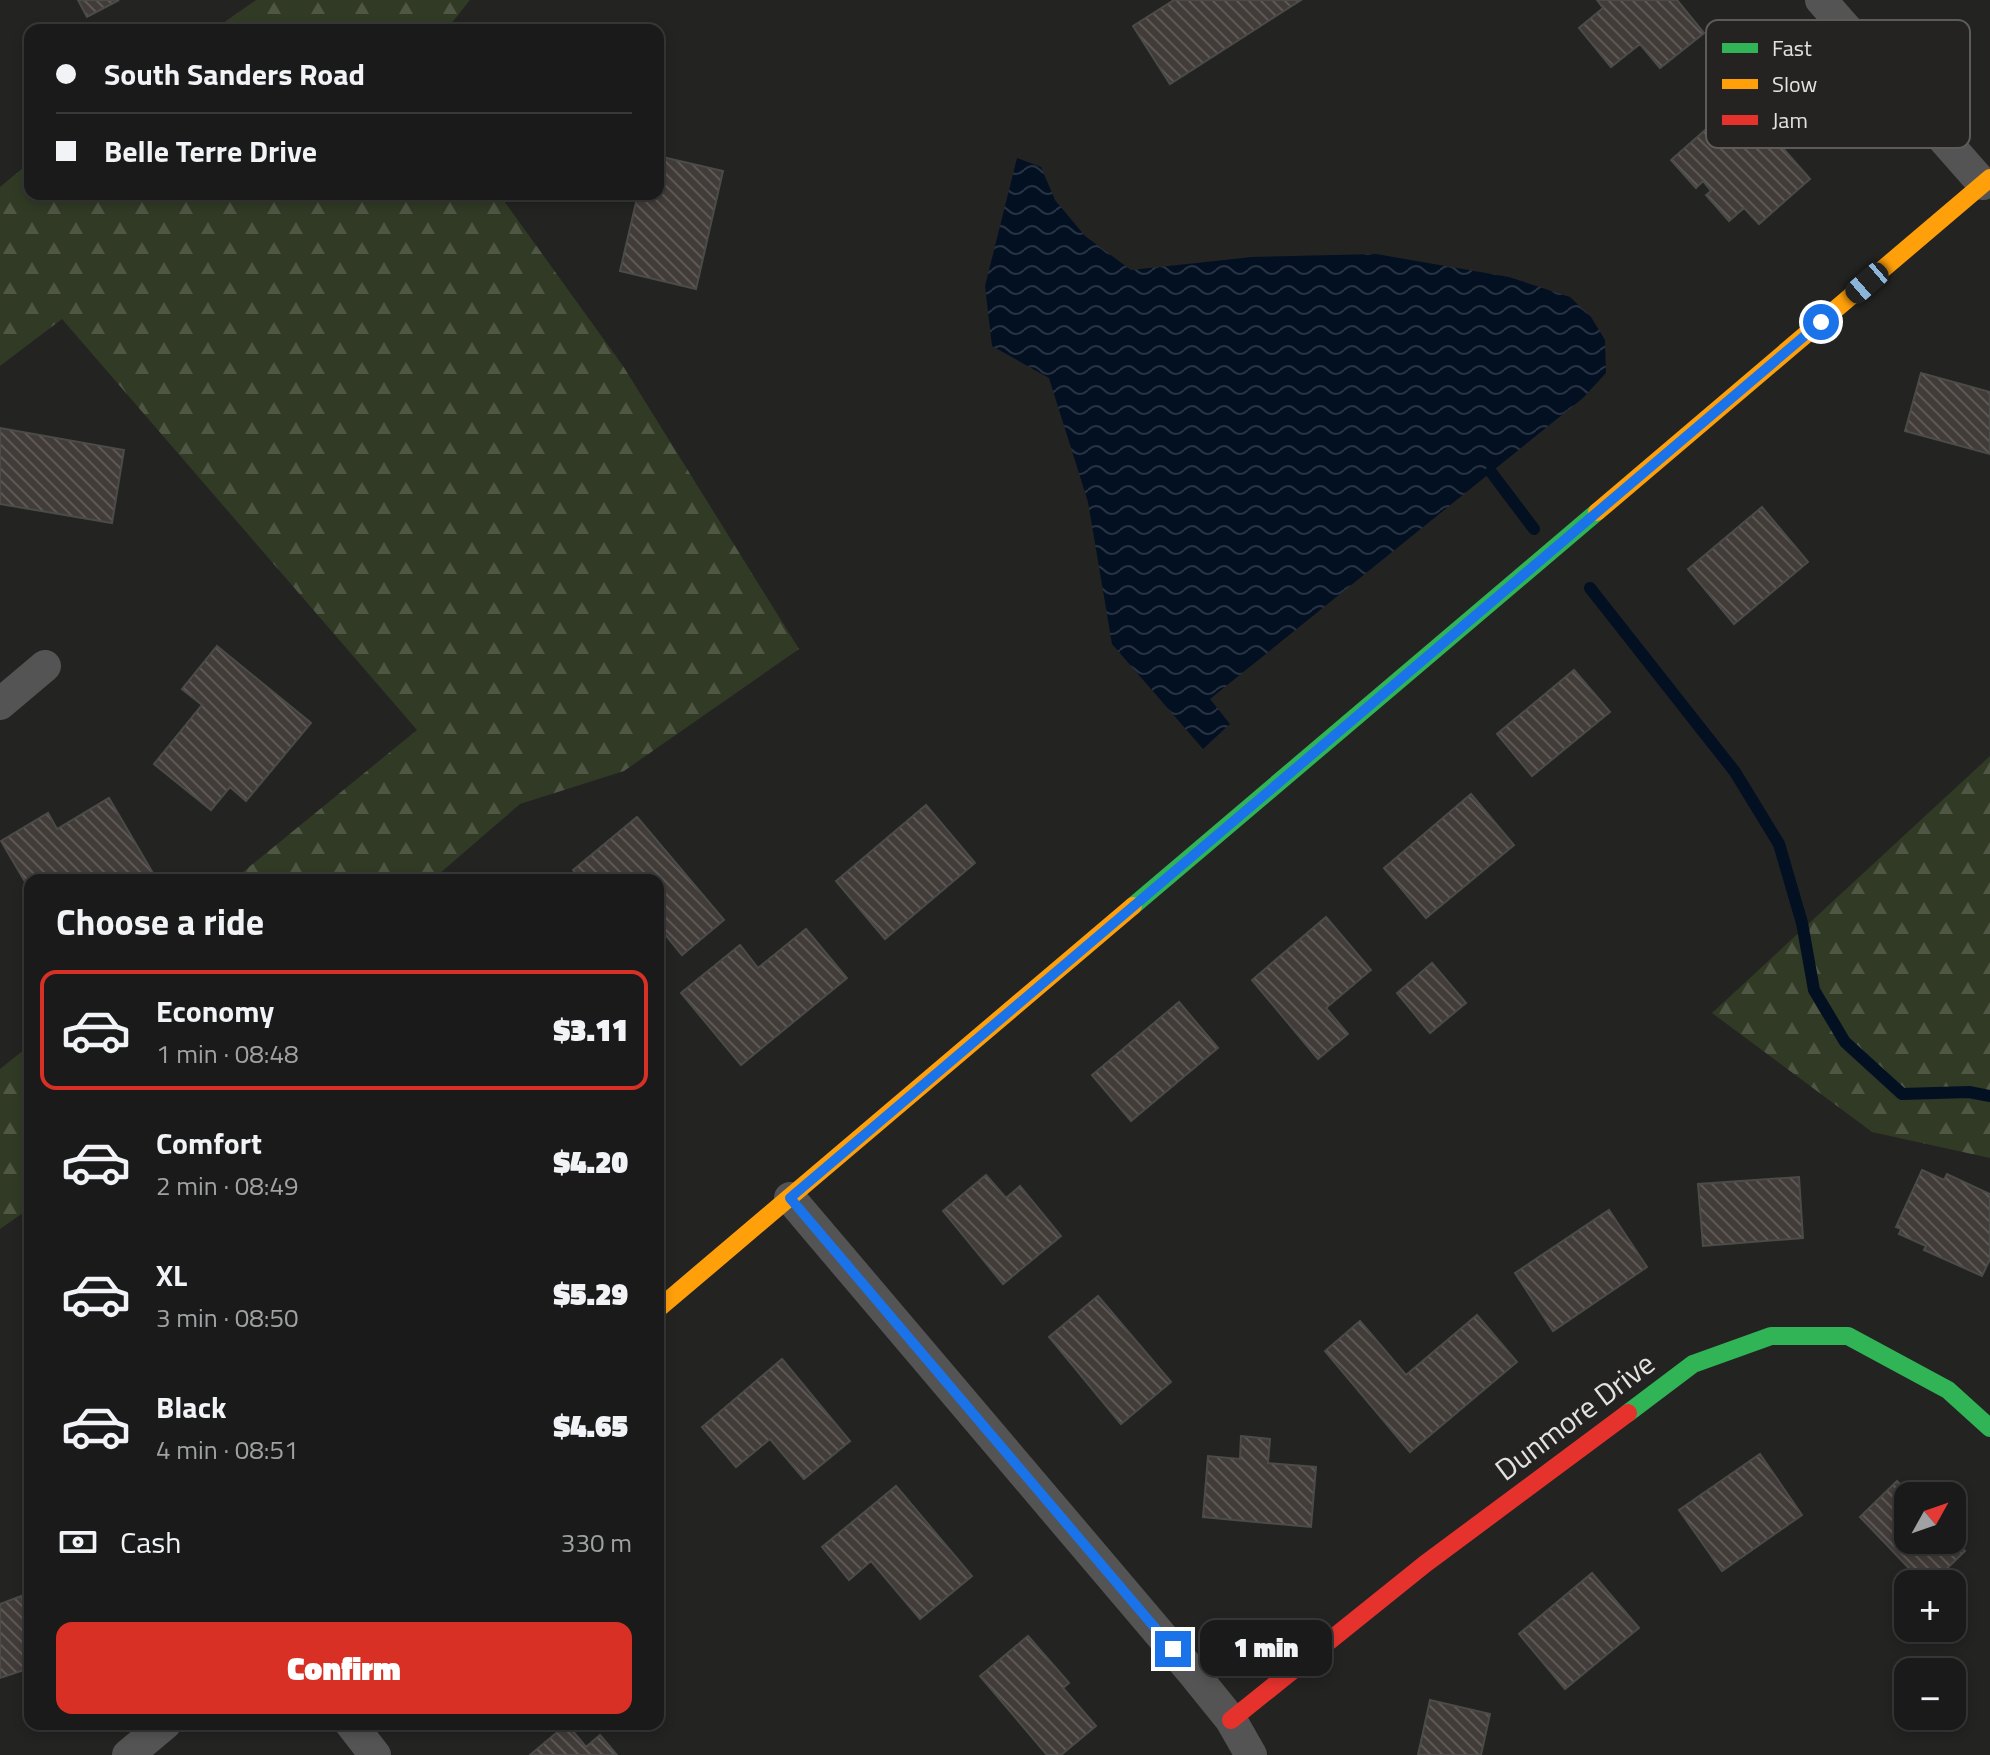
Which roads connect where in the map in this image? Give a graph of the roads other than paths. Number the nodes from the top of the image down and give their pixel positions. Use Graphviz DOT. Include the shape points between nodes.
graph roads {
  1 [pos="1821,0"];
  2 [pos="1839,20"];
  3 [pos="1956,148"];
  4 [pos="1986,181"];
  5 [pos="45,666"];
  6 [pos="0,704"];
  7 [pos="790,1198"];
  8 [pos="664,1304"];
  9 [pos="1990,1428"];
  10 [pos="1231,1720"];
  11 [pos="158,1730"];
  12 [pos="356,1730"];
  13 [pos="128,1755"];
  14 [pos="375,1755"];
  15 [pos="1251,1755"];
  1 -- 2 [label="street"];
  3 -- 4 [label="street"];
  4 -- 7 [label="street"];
  5 -- 6 [label="street"];
  7 -- 8 [label="street"];
  7 -- 10 [label="street"];
  9 -- 10 [label="street, Dunmore Drive" via="1948,1390 1848,1336 1771,1336 1693,1364 1425,1564"];
  10 -- 15 [label="street"];
  11 -- 13 [label="street"];
  12 -- 14 [label="street"];
}
